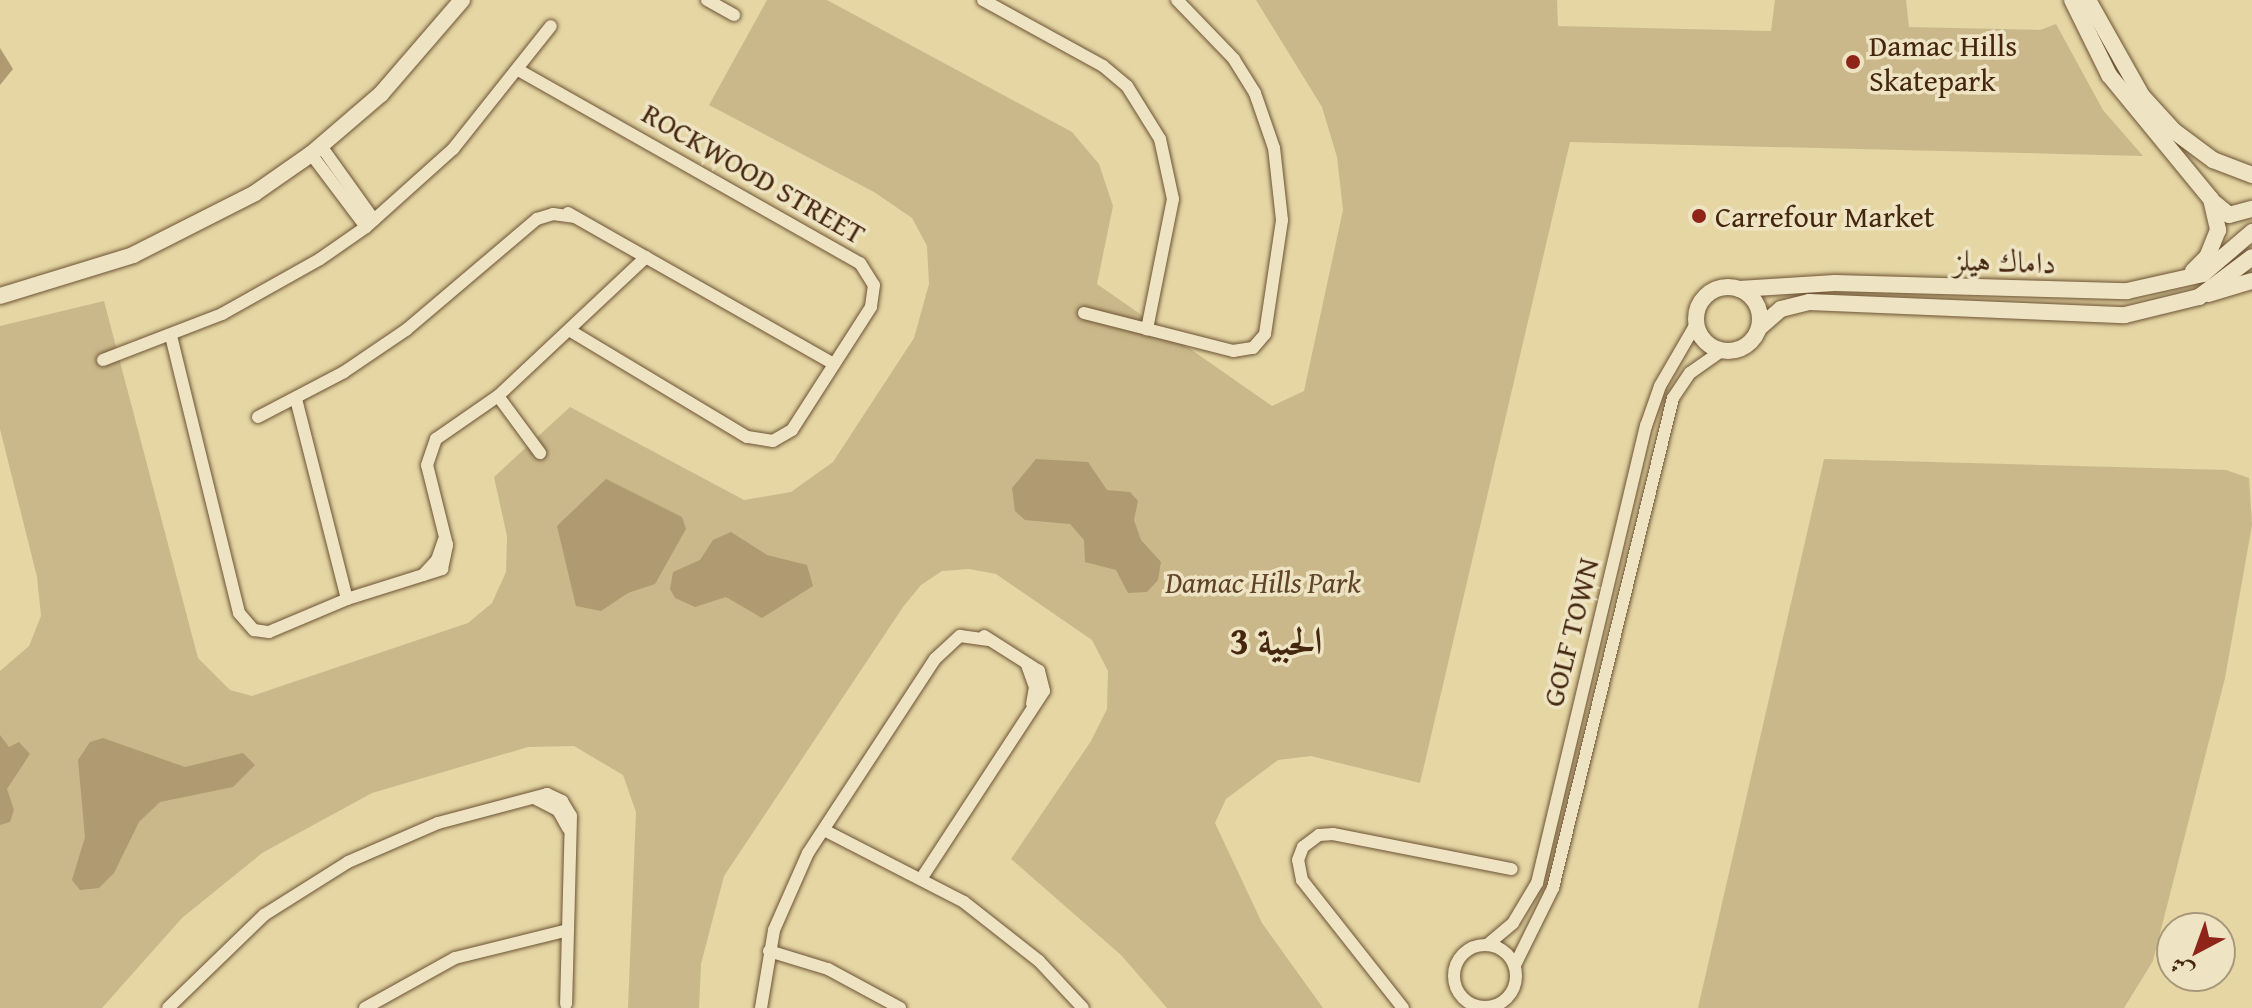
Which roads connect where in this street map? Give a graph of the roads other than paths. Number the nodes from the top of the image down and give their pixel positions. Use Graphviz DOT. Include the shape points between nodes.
graph roads {
  1 [pos="462,0"];
  2 [pos="707,0"];
  3 [pos="983,0"];
  4 [pos="1177,0"];
  5 [pos="2072,0"];
  6 [pos="2088,0"];
  7 [pos="734,15"];
  8 [pos="551,26"];
  9 [pos="520,71"];
  10 [pos="316,150"];
  11 [pos="2249,177"];
  12 [pos="2211,199"];
  13 [pos="2252,209"];
  14 [pos="370,224"];
  15 [pos="2252,232"];
  16 [pos="646,257"];
  17 [pos="2252,257"];
  18 [pos="2252,281"];
  19 [pos="2179,282"];
  20 [pos="1739,289"];
  21 [pos="0,296"];
  22 [pos="2199,297"];
  23 [pos="1084,313"];
  24 [pos="1696,324"];
  25 [pos="1759,328"];
  26 [pos="1147,329"];
  27 [pos="572,332"];
  28 [pos="171,336"];
  29 [pos="1721,351"];
  30 [pos="103,360"];
  31 [pos="834,364"];
  32 [pos="498,396"];
  33 [pos="296,399"];
  34 [pos="258,417"];
  35 [pos="540,453"];
  36 [pos="347,599"];
  37 [pos="824,830"];
  38 [pos="1512,869"];
  39 [pos="923,876"];
  40 [pos="564,931"];
  41 [pos="1487,945"];
  42 [pos="769,951"];
  43 [pos="1515,965"];
  44 [pos="1460,995"];
  45 [pos="566,1004"];
  46 [pos="1496,1006"];
  47 [pos="168,1008"];
  48 [pos="365,1008"];
  49 [pos="761,1008"];
  50 [pos="900,1008"];
  51 [pos="1083,1008"];
  52 [pos="1403,1008"];
  53 [pos="1468,1008"];
  1 -- 10 [label="street" via="381,94"];
  2 -- 7 [label="street"];
  3 -- 26 [label="street" via="1103,66 1127,86 1160,139 1173,199"];
  4 -- 26 [label="street" via="1222,43 1263,111 1278,166 1281,238 1265,334 1253,348 1233,351"];
  5 -- 12 [label="street" via="2109,75"];
  6 -- 11 [label="street" via="2142,96 2188,144"];
  8 -- 9 [label="street"];
  9 -- 14 [label="street" via="453,149"];
  9 -- 31 [label="street, ROCKWOOD STREET" via="865,267 874,300"];
  10 -- 14 [label="street"];
  10 -- 21 [label="street" via="229,209 176,237 90,272"];
  12 -- 13 [label="street" via="2229,215"];
  12 -- 19 [label="street" via="2218,230 2214,244"];
  14 -- 28 [label="street" via="272,289"];
  15 -- 19 [label="street, داماك هيلز" via="2203,274"];
  16 -- 27 [label="street"];
  16 -- 31 [label="street"];
  16 -- 33 [label="street" via="547,208 406,330"];
  17 -- 22 [label="street, داماك هيلز"];
  18 -- 22 [label="street"];
  19 -- 20 [label="street, داماك هيلز" via="2101,292 1835,283"];
  20 -- 24 [label="street" via="1722,287 1707,295"];
  20 -- 25 [label="street" via="1757,304"];
  22 -- 25 [label="street, داماك هيلز" via="2125,315 1809,302 1781,309"];
  23 -- 26 [label="street"];
  24 -- 29 [label="street" via="1705,341"];
  24 -- 41 [label="street, GOLF TOWN" via="1660,386 1646,426 1537,883 1518,917"];
  25 -- 29 [label="street" via="1744,347"];
  27 -- 31 [label="street, ROCKWOOD STREET" via="760,442 780,439 792,430"];
  27 -- 32 [label="street"];
  28 -- 30 [label="street"];
  28 -- 36 [label="street" via="243,620 254,630 269,632"];
  29 -- 43 [label="street, GOLF TOWN" via="1690,373 1673,398 1553,888"];
  32 -- 35 [label="street"];
  32 -- 36 [label="street" via="443,432 430,447 427,465 448,554 442,569"];
  33 -- 34 [label="street"];
  33 -- 36 [label="street"];
  37 -- 39 [label="street"];
  37 -- 39 [label="street" via="935,659 940,643 954,631 973,630 1023,659 1035,687 1027,715"];
  37 -- 42 [label="street" via="794,878"];
  38 -- 52 [label="street" via="1333,834 1313,837 1303,847 1298,867 1302,880"];
  39 -- 51 [label="street" via="1003,930"];
  40 -- 45 [label="street"];
  40 -- 47 [label="street" via="571,835 558,810 524,797 392,841 316,881 226,946"];
  40 -- 48 [label="street" via="455,958"];
  41 -- 43 [label="street" via="1508,955"];
  41 -- 44 [label="street" via="1476,946 1458,961 1455,984"];
  42 -- 49 [label="street"];
  42 -- 50 [label="street" via="828,969"];
  43 -- 46 [label="street" via="1515,984"];
  44 -- 46 [label="street" via="1471,1004"];
  44 -- 53 [label="street"];
}
